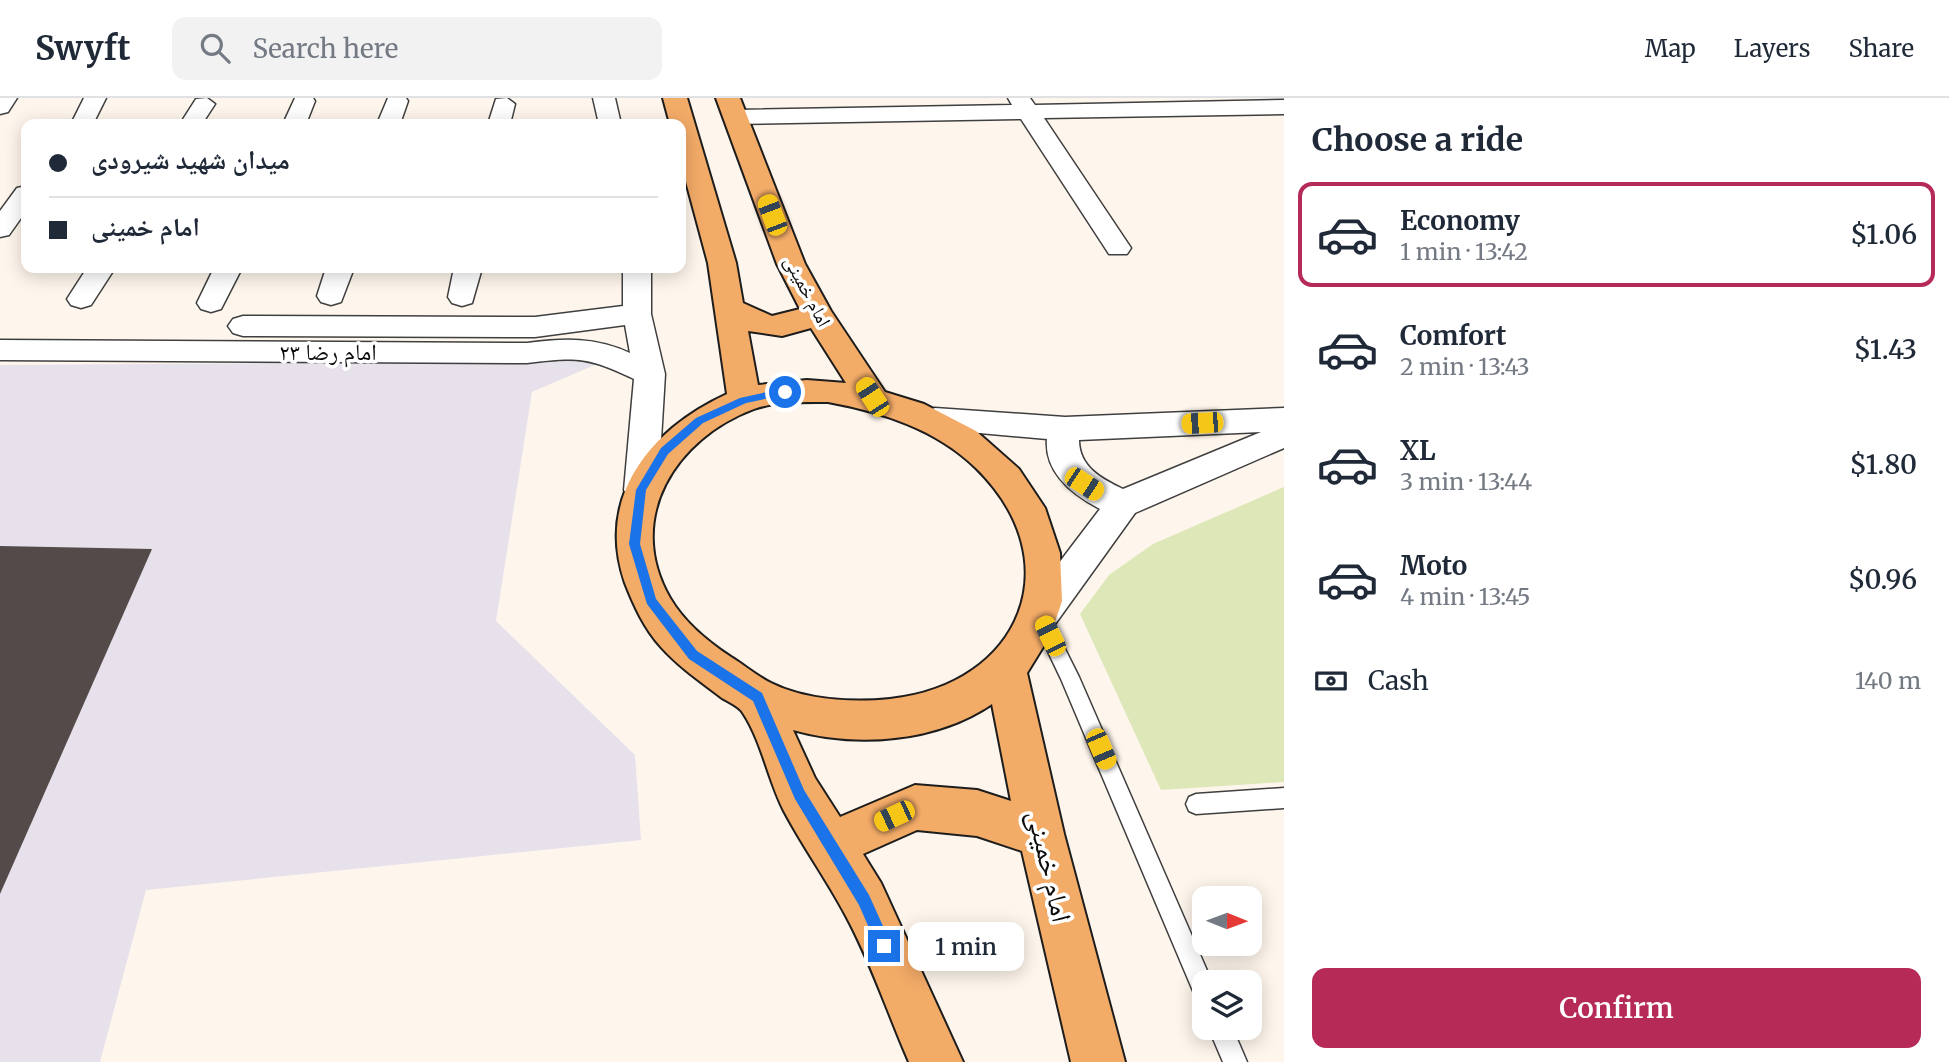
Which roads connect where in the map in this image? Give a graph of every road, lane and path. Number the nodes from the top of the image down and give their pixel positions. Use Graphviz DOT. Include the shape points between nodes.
graph roads {
  1 [pos="6,98"];
  2 [pos="95,98"];
  3 [pos="604,98"];
  4 [pos="676,98"];
  5 [pos="304,101"];
  6 [pos="397,101"];
  7 [pos="204,104"];
  8 [pos="1269,104"];
  9 [pos="1023,105"];
  10 [pos="0,107"];
  11 [pos="732,107"];
  12 [pos="84,119"];
  13 [pos="194,119"];
  14 [pos="296,119"];
  15 [pos="391,119"];
  16 [pos="609,119"];
  17 [pos="682,119"];
  18 [pos="1284,125"];
  19 [pos="686,134"];
  20 [pos="19,197"];
  21 [pos="0,229"];
  22 [pos="1118,248"];
  23 [pos="97,273"];
  24 [pos="226,273"];
  25 [pos="338,273"];
  26 [pos="467,273"];
  27 [pos="637,273"];
  28 [pos="331,296"];
  29 [pos="461,297"];
  30 [pos="81,299"];
  31 [pos="211,303"];
  32 [pos="729,307"];
  33 [pos="817,313"];
  34 [pos="637,314"];
  35 [pos="0,325"];
  36 [pos="0,350"];
  37 [pos="650,374"];
  38 [pos="872,397"];
  39 [pos="744,400"];
  40 [pos="1284,419"];
  41 [pos="934,420"];
  42 [pos="1065,429"];
  43 [pos="1284,435"];
  44 [pos="641,490"];
  45 [pos="1123,504"];
  46 [pos="1040,616"];
  47 [pos="1006,670"];
  48 [pos="758,697"];
  49 [pos="1284,798"];
  50 [pos="1196,804"];
  51 [pos="1041,834"];
  52 [pos="831,845"];
  53 [pos="1195,970"];
  54 [pos="1226,1040"];
  55 [pos="936,1062"];
  56 [pos="1098,1062"];
  57 [pos="1235,1062"];
  1 -- 10 [label="street"];
  2 -- 12 [label="street"];
  3 -- 16 [label="street"];
  4 -- 17 [label="main road"];
  5 -- 14 [label="street"];
  6 -- 15 [label="street"];
  7 -- 13 [label="street"];
  8 -- 9 [label="street"];
  8 -- 18 [label="street"];
  9 -- 11 [label="street"];
  9 -- 22 [label="street"];
  11 -- 33 [label="main road, امام خمینی" via="791,264"];
  19 -- 32 [label="main road" via="722,264"];
  20 -- 21 [label="street"];
  23 -- 30 [label="street"];
  24 -- 31 [label="street"];
  25 -- 28 [label="street"];
  26 -- 29 [label="street"];
  27 -- 34 [label="street"];
  32 -- 33 [label="main road" via="769,328 793,325"];
  32 -- 39 [label="main road"];
  33 -- 38 [label="main road, امام خمینی"];
  34 -- 35 [label="street, امام رضا ۲۳" via="534,327"];
  34 -- 37 [label="street"];
  36 -- 37 [label="street, امام رضا ۲۳" via="527,353 568,348 600,351"];
  37 -- 44 [label="street"];
  38 -- 39 [label="main road" via="817,391"];
  38 -- 41 [label="main road"];
  39 -- 44 [label="main road" via="700,421 664,451"];
  40 -- 42 [label="street"];
  41 -- 42 [label="street"];
  41 -- 46 [label="main road" via="986,456 1025,503 1044,558"];
  42 -- 45 [label="street" via="1063,456 1071,470 1084,484"];
  43 -- 45 [label="street"];
  44 -- 48 [label="main road" via="634,544 651,601 693,655"];
  45 -- 46 [label="street"];
  46 -- 47 [label="main road"];
  46 -- 53 [label="lane"];
  47 -- 48 [label="main road" via="968,697 920,715 866,720 811,714"];
  47 -- 51 [label="main road, امام خمینی"];
  48 -- 52 [label="main road" via="799,794"];
  49 -- 50 [label="lane"];
  51 -- 52 [label="main road" via="977,813 915,807"];
  51 -- 56 [label="main road, امام خمینی"];
  52 -- 55 [label="main road" via="864,900"];
  54 -- 57 [label="lane"];
}
